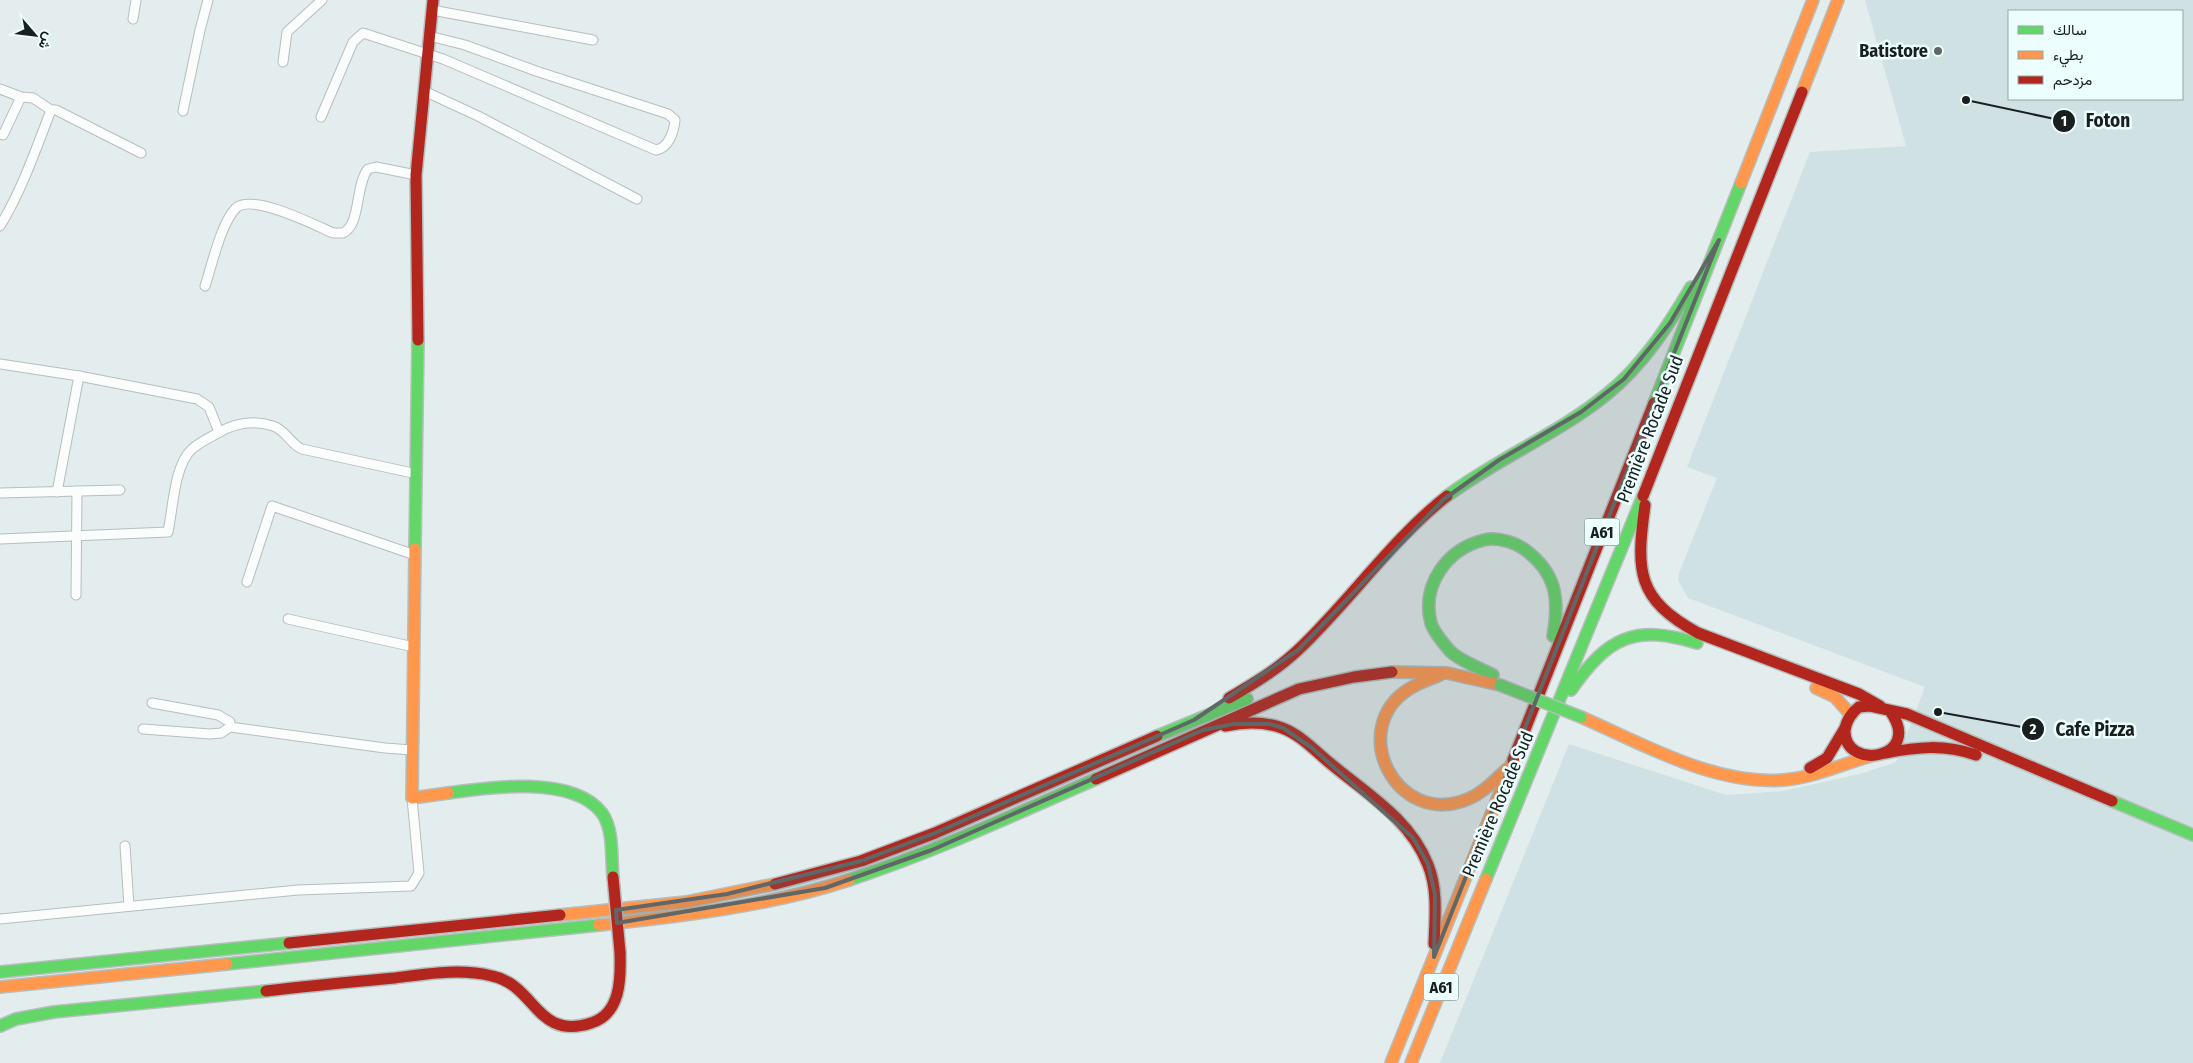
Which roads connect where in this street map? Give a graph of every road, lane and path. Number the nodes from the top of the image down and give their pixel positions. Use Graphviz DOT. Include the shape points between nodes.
graph roads {
  1 [pos="136,0"];
  2 [pos="208,0"];
  3 [pos="322,0"];
  4 [pos="1813,0"];
  5 [pos="1838,0"];
  6 [pos="432,5"];
  7 [pos="133,19"];
  8 [pos="430,36"];
  9 [pos="593,40"];
  10 [pos="428,55"];
  11 [pos="283,62"];
  12 [pos="0,89"];
  13 [pos="424,91"];
  14 [pos="21,97"];
  15 [pos="51,110"];
  16 [pos="183,111"];
  17 [pos="321,117"];
  18 [pos="3,135"];
  19 [pos="141,153"];
  20 [pos="416,175"];
  21 [pos="637,199"];
  22 [pos="0,226"];
  23 [pos="1719,240"];
  24 [pos="205,286"];
  25 [pos="0,364"];
  26 [pos="79,376"];
  27 [pos="220,432"];
  28 [pos="416,474"];
  29 [pos="1649,480"];
  30 [pos="120,490"];
  31 [pos="78,491"];
  32 [pos="58,492"];
  33 [pos="0,493"];
  34 [pos="77,536"];
  35 [pos="0,538"];
  36 [pos="415,555"];
  37 [pos="247,582"];
  38 [pos="76,594"];
  39 [pos="288,619"];
  40 [pos="414,647"];
  41 [pos="1549,666"];
  42 [pos="1476,669"];
  43 [pos="1449,673"];
  44 [pos="1501,681"];
  45 [pos="152,703"];
  46 [pos="1886,709"];
  47 [pos="1582,714"];
  48 [pos="1851,715"];
  49 [pos="1194,720"];
  50 [pos="230,727"];
  51 [pos="1845,728"];
  52 [pos="143,729"];
  53 [pos="1204,730"];
  54 [pos="1548,731"];
  55 [pos="412,750"];
  56 [pos="1883,754"];
  57 [pos="1871,756"];
  58 [pos="1512,764"];
  59 [pos="412,798"];
  60 [pos="2193,835"];
  61 [pos="2193,844"];
  62 [pos="124,846"];
  63 [pos="129,906"];
  64 [pos="0,920"];
  65 [pos="1434,957"];
  66 [pos="0,972"];
  67 [pos="0,987"];
  68 [pos="3,1021"];
  69 [pos="1391,1063"];
  70 [pos="1411,1063"];
  1 -- 7 [label="street"];
  2 -- 16 [label="street"];
  3 -- 11 [label="street" via="287,32"];
  4 -- 23 [label="main road, Première Rocade Sud / A61"];
  5 -- 29 [label="main road, Première Rocade Sud / A61"];
  6 -- 8 [label="main road"];
  6 -- 9 [label="street"];
  8 -- 10 [label="main road"];
  8 -- 10 [label="street" via="656,109 674,118 674,130 663,148 656,150"];
  10 -- 13 [label="main road"];
  10 -- 17 [label="street" via="363,33 352,42"];
  12 -- 14 [label="street"];
  13 -- 20 [label="main road"];
  13 -- 21 [label="street"];
  14 -- 15 [label="street" via="33,98"];
  14 -- 18 [label="street"];
  15 -- 19 [label="street"];
  15 -- 22 [label="street" via="29,168"];
  20 -- 24 [label="street" via="376,167 368,169 352,224 343,234 265,206 244,203 225,227"];
  20 -- 28 [label="main road"];
  23 -- 41 [label="main road, Première Rocade Sud / A61"];
  23 -- 49 [label="main road" via="1670,323 1624,379 1581,412 1499,460 1444,499 1298,650 1260,679"];
  25 -- 26 [label="street"];
  26 -- 27 [label="street" via="202,401 209,407"];
  26 -- 32 [label="street"];
  27 -- 28 [label="street" via="239,423 272,425 296,447"];
  27 -- 34 [label="street" via="196,446 185,457 168,532"];
  28 -- 36 [label="main road"];
  29 -- 46 [label="main road" via="1639,552 1642,573 1662,610 1679,624 1698,633 1859,694"];
  29 -- 54 [label="main road, Première Rocade Sud / A61"];
  30 -- 31 [label="street"];
  31 -- 32 [label="street"];
  31 -- 34 [label="street"];
  32 -- 33 [label="street"];
  34 -- 35 [label="street"];
  34 -- 38 [label="street"];
  36 -- 37 [label="street" via="272,506"];
  36 -- 40 [label="main road"];
  39 -- 40 [label="street"];
  40 -- 55 [label="main road"];
  41 -- 42 [label="main road" via="1557,613 1550,577 1536,557 1525,549 1503,540 1488,540 1456,551 1444,562 1433,580 1428,597 1430,620 1437,637 1452,654"];
  41 -- 58 [label="main road, Première Rocade Sud / A61"];
  42 -- 44 [label="main road"];
  42 -- 49 [label="main road" via="1431,662 1351,667 1297,680"];
  43 -- 44 [label="main road"];
  43 -- 53 [label="main road" via="1392,671 1328,681 1291,692"];
  43 -- 58 [label="main road" via="1415,683 1400,693 1388,708 1381,726 1379,751 1388,774 1413,798 1431,804 1451,804 1470,799 1489,787"];
  44 -- 47 [label="main road, bridge"];
  45 -- 50 [label="street" via="218,715 230,722"];
  46 -- 48 [label="main road" via="1864,706"];
  46 -- 56 [label="main road" via="1898,722 1900,734 1894,746"];
  46 -- 60 [label="main road" via="1909,715"];
  47 -- 51 [label="main road" via="1698,760 1766,776 1820,764"];
  47 -- 57 [label="main road" via="1697,766 1738,778 1760,781 1800,777"];
  48 -- 51 [label="main road"];
  48 -- 54 [label="main road" via="1840,700 1828,693 1681,637 1652,632 1624,638 1594,658 1578,678"];
  49 -- 66 [label="main road" via="895,849 771,885 686,902"];
  50 -- 52 [label="street" via="221,733 210,734"];
  50 -- 55 [label="street"];
  51 -- 57 [label="main road" via="1852,748"];
  53 -- 65 [label="main road" via="1250,723 1283,728 1333,764 1403,826 1420,848 1432,878 1437,908"];
  53 -- 67 [label="main road" via="932,850 825,888 760,902 619,923"];
  54 -- 70 [label="main road, Première Rocade Sud / A61"];
  55 -- 59 [label="main road"];
  56 -- 57 [label="main road"];
  56 -- 61 [label="main road" via="1924,745 1958,748"];
  58 -- 65 [label="main road, Première Rocade Sud / A61"];
  59 -- 63 [label="street" via="419,873 411,886 298,890"];
  59 -- 68 [label="main road, bridge" via="502,786 558,789 594,804 603,814 608,830 621,978 614,1004 606,1015 581,1026 555,1024 544,1018 507,980 493,976 440,973 54,1012"];
  62 -- 63 [label="street"];
  63 -- 64 [label="street"];
  65 -- 69 [label="main road, Première Rocade Sud / A61"];
}
